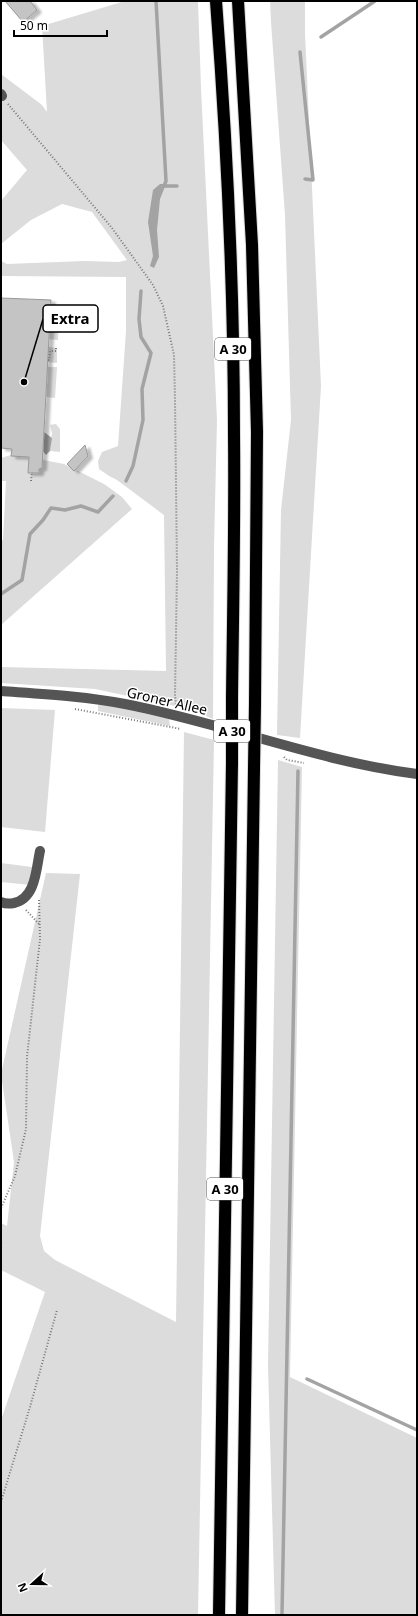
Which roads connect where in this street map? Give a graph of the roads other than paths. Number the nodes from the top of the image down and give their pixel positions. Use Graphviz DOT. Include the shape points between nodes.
graph roads {
  1 [pos="216,1"];
  2 [pos="238,1"];
  3 [pos="243,1"];
  4 [pos="239,28"];
  5 [pos="1,691"];
  6 [pos="417,774"];
  7 [pos="40,851"];
  8 [pos="1,902"];
  9 [pos="219,1615"];
  10 [pos="242,1615"];
  1 -- 9 [label="highway, A 30, bridge" via="224,106 231,273 234,435 232,763"];
  2 -- 4 [label="highway, A 30"];
  3 -- 4 [label="highway"];
  4 -- 10 [label="highway, A 30, bridge" via="252,245 257,432"];
  5 -- 6 [label="street, Groner Allee" via="83,697 126,704 303,751"];
  7 -- 8 [label="street" via="31,890 23,899 4,904"];
}
